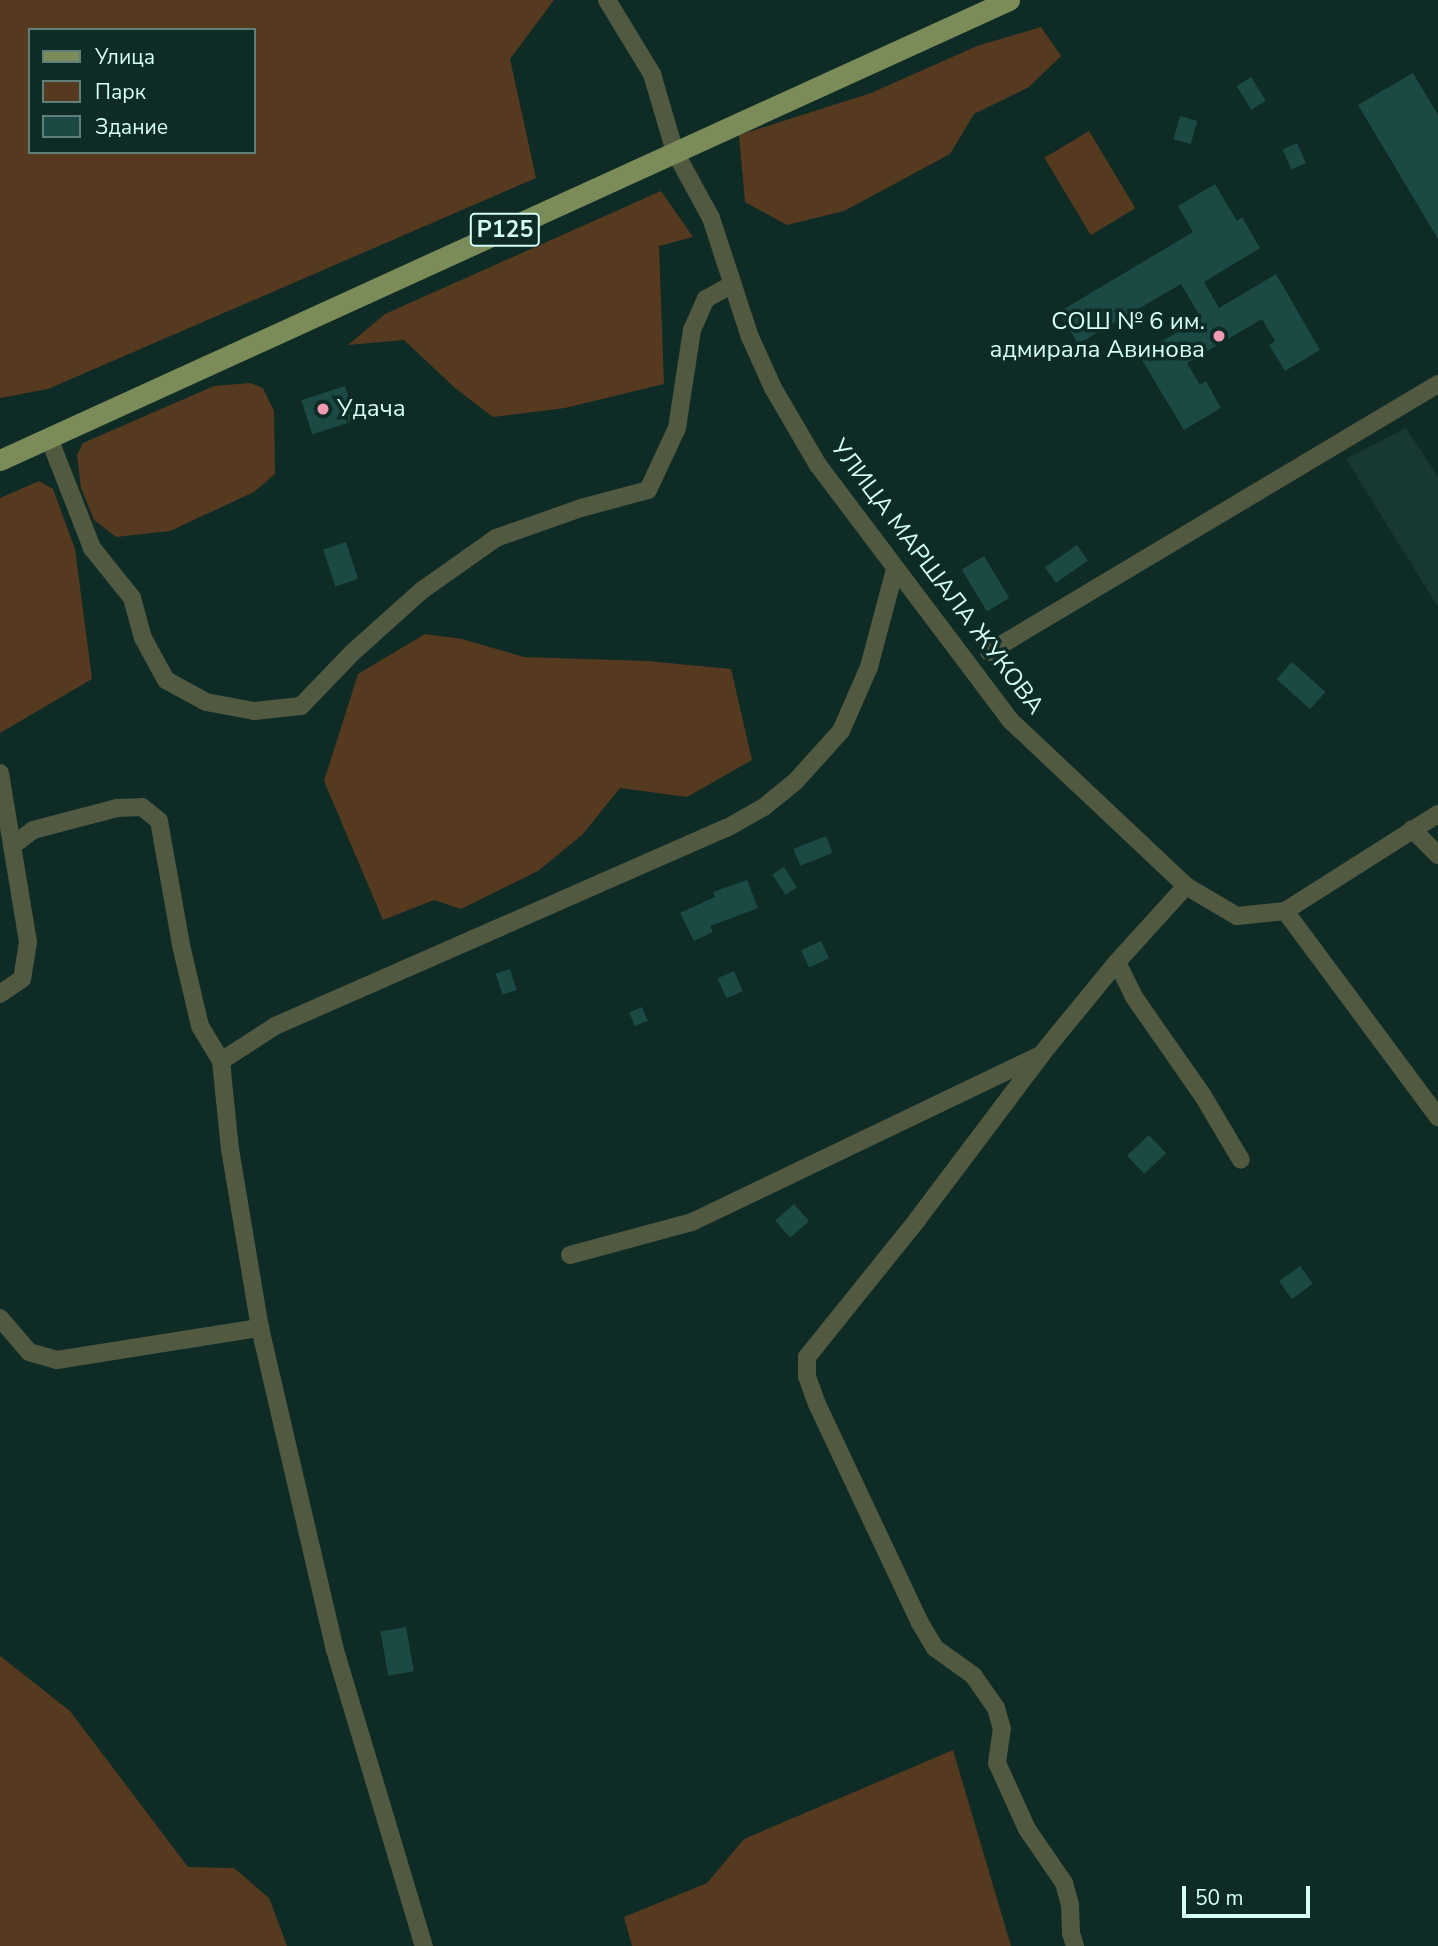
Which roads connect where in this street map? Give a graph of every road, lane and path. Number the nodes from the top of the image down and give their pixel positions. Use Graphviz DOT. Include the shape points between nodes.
graph roads {
  1 [pos="607,0"];
  2 [pos="1009,0"];
  3 [pos="675,152"];
  4 [pos="731,285"];
  5 [pos="1438,384"];
  6 [pos="49,438"];
  7 [pos="0,460"];
  8 [pos="895,569"];
  9 [pos="989,652"];
  10 [pos="0,773"];
  11 [pos="1438,814"];
  12 [pos="1412,829"];
  13 [pos="12,846"];
  14 [pos="1438,855"];
  15 [pos="1186,886"];
  16 [pos="1284,911"];
  17 [pos="1117,962"];
  18 [pos="0,994"];
  19 [pos="1042,1054"];
  20 [pos="221,1061"];
  21 [pos="1438,1117"];
  22 [pos="1241,1160"];
  23 [pos="570,1255"];
  24 [pos="0,1318"];
  25 [pos="261,1328"];
  26 [pos="424,1946"];
  27 [pos="1075,1946"];
  1 -- 3 [label="street, УЛИЦА МАРШАЛА ЖУКОВА" via="652,74"];
  2 -- 3 [label="main road, Р125"];
  3 -- 4 [label="street, УЛИЦА МАРШАЛА ЖУКОВА" via="710,218"];
  3 -- 6 [label="main road, Р125"];
  4 -- 6 [label="street" via="706,299 692,330 677,428 648,490 496,538 421,591 301,706 254,711 206,702 166,680 143,638 132,598 92,548"];
  4 -- 8 [label="street, УЛИЦА МАРШАЛА ЖУКОВА" via="773,388 818,465"];
  5 -- 9 [label="street"];
  6 -- 7 [label="main road, Р125"];
  8 -- 15 [label="street, УЛИЦА МАРШАЛА ЖУКОВА" via="1011,721"];
  8 -- 20 [label="street" via="869,667 841,731 794,783 764,807 727,828 275,1026"];
  10 -- 13 [label="street"];
  11 -- 12 [label="street"];
  12 -- 14 [label="street"];
  12 -- 16 [label="street"];
  13 -- 18 [label="street" via="28,942 22,979"];
  13 -- 20 [label="street" via="33,830 117,808 142,807 159,821 200,1026"];
  15 -- 16 [label="street, УЛИЦА МАРШАЛА ЖУКОВА" via="1237,916"];
  15 -- 17 [label="street"];
  16 -- 21 [label="street"];
  17 -- 19 [label="street"];
  17 -- 22 [label="street" via="1134,997"];
  19 -- 23 [label="street" via="692,1222"];
  19 -- 27 [label="street" via="807,1357 807,1377 920,1623 935,1648 974,1676 996,1708 1002,1729 997,1763 1027,1829 1065,1883"];
  20 -- 25 [label="street" via="230,1149"];
  24 -- 25 [label="street" via="29,1352 57,1360"];
  25 -- 26 [label="street" via="335,1650"];
}
